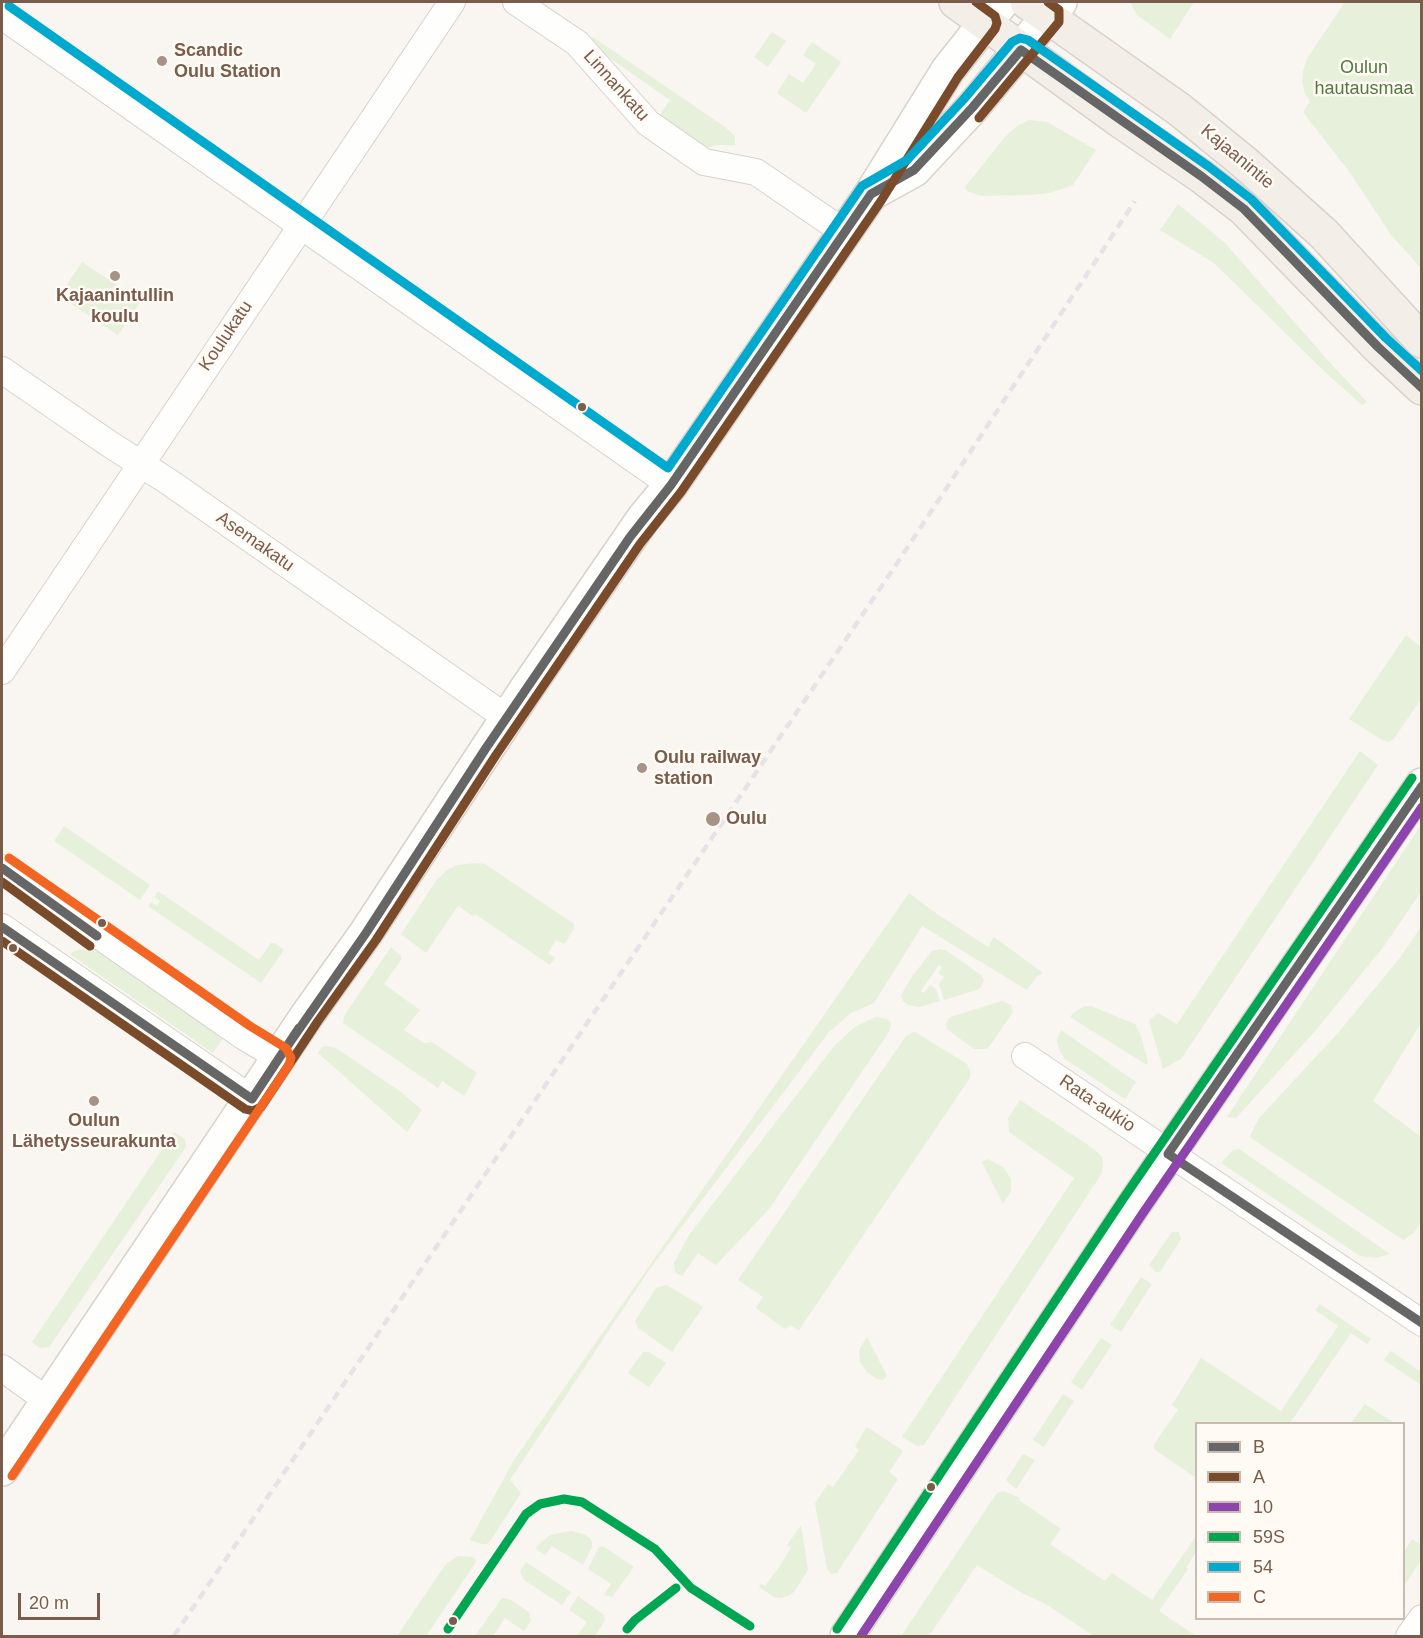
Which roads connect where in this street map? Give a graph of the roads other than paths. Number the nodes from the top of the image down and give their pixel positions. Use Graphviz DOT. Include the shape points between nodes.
graph roads {
  1 [pos="452,2"];
  2 [pos="516,2"];
  3 [pos="956,2"];
  4 [pos="1045,6"];
  5 [pos="993,12"];
  6 [pos="2,16"];
  7 [pos="1021,50"];
  8 [pos="871,194"];
  9 [pos="300,225"];
  10 [pos="844,232"];
  11 [pos="1422,341"];
  12 [pos="2,370"];
  13 [pos="1422,388"];
  14 [pos="141,464"];
  15 [pos="671,485"];
  16 [pos="2,671"];
  17 [pos="507,718"];
  18 [pos="1422,784"];
  19 [pos="2,868"];
  20 [pos="2,927"];
  21 [pos="1025,1056"];
  22 [pos="279,1058"];
  23 [pos="252,1099"];
  24 [pos="1168,1154"];
  25 [pos="1422,1323"];
  26 [pos="2,1368"];
  27 [pos="48,1401"];
  28 [pos="2,1469"];
  29 [pos="1422,1618"];
  30 [pos="847,1636"];
  31 [pos="1409,1636"];
  1 -- 9 [label="street, Koulukatu"];
  2 -- 10 [label="street, Linnankatu" via="577,43 648,123 704,162 756,172"];
  3 -- 5 [label="main road, Kajaanintie"];
  4 -- 7 [label="street"];
  4 -- 11 [label="main road, Kajaanintie" via="1245,163 1324,234"];
  5 -- 7 [label="main road, Kajaanintie"];
  5 -- 8 [label="street" via="948,70"];
  6 -- 9 [label="street"];
  7 -- 8 [label="street" via="914,170"];
  7 -- 13 [label="main road, Kajaanintie" via="1244,209"];
  8 -- 10 [label="street"];
  9 -- 14 [label="street, Koulukatu"];
  9 -- 15 [label="street"];
  10 -- 15 [label="street"];
  12 -- 14 [label="street, Asemakatu"];
  14 -- 16 [label="street, Koulukatu"];
  14 -- 17 [label="street, Asemakatu"];
  15 -- 17 [label="street" via="643,519"];
  17 -- 22 [label="street"];
  18 -- 24 [label="street"];
  19 -- 22 [label="street"];
  20 -- 23 [label="street"];
  21 -- 24 [label="street, Rata-aukio"];
  22 -- 23 [label="street"];
  23 -- 27 [label="street"];
  24 -- 25 [label="street, Rata-aukio"];
  24 -- 30 [label="street"];
  26 -- 27 [label="street"];
  27 -- 28 [label="street"];
  29 -- 31 [label="street"];
}
